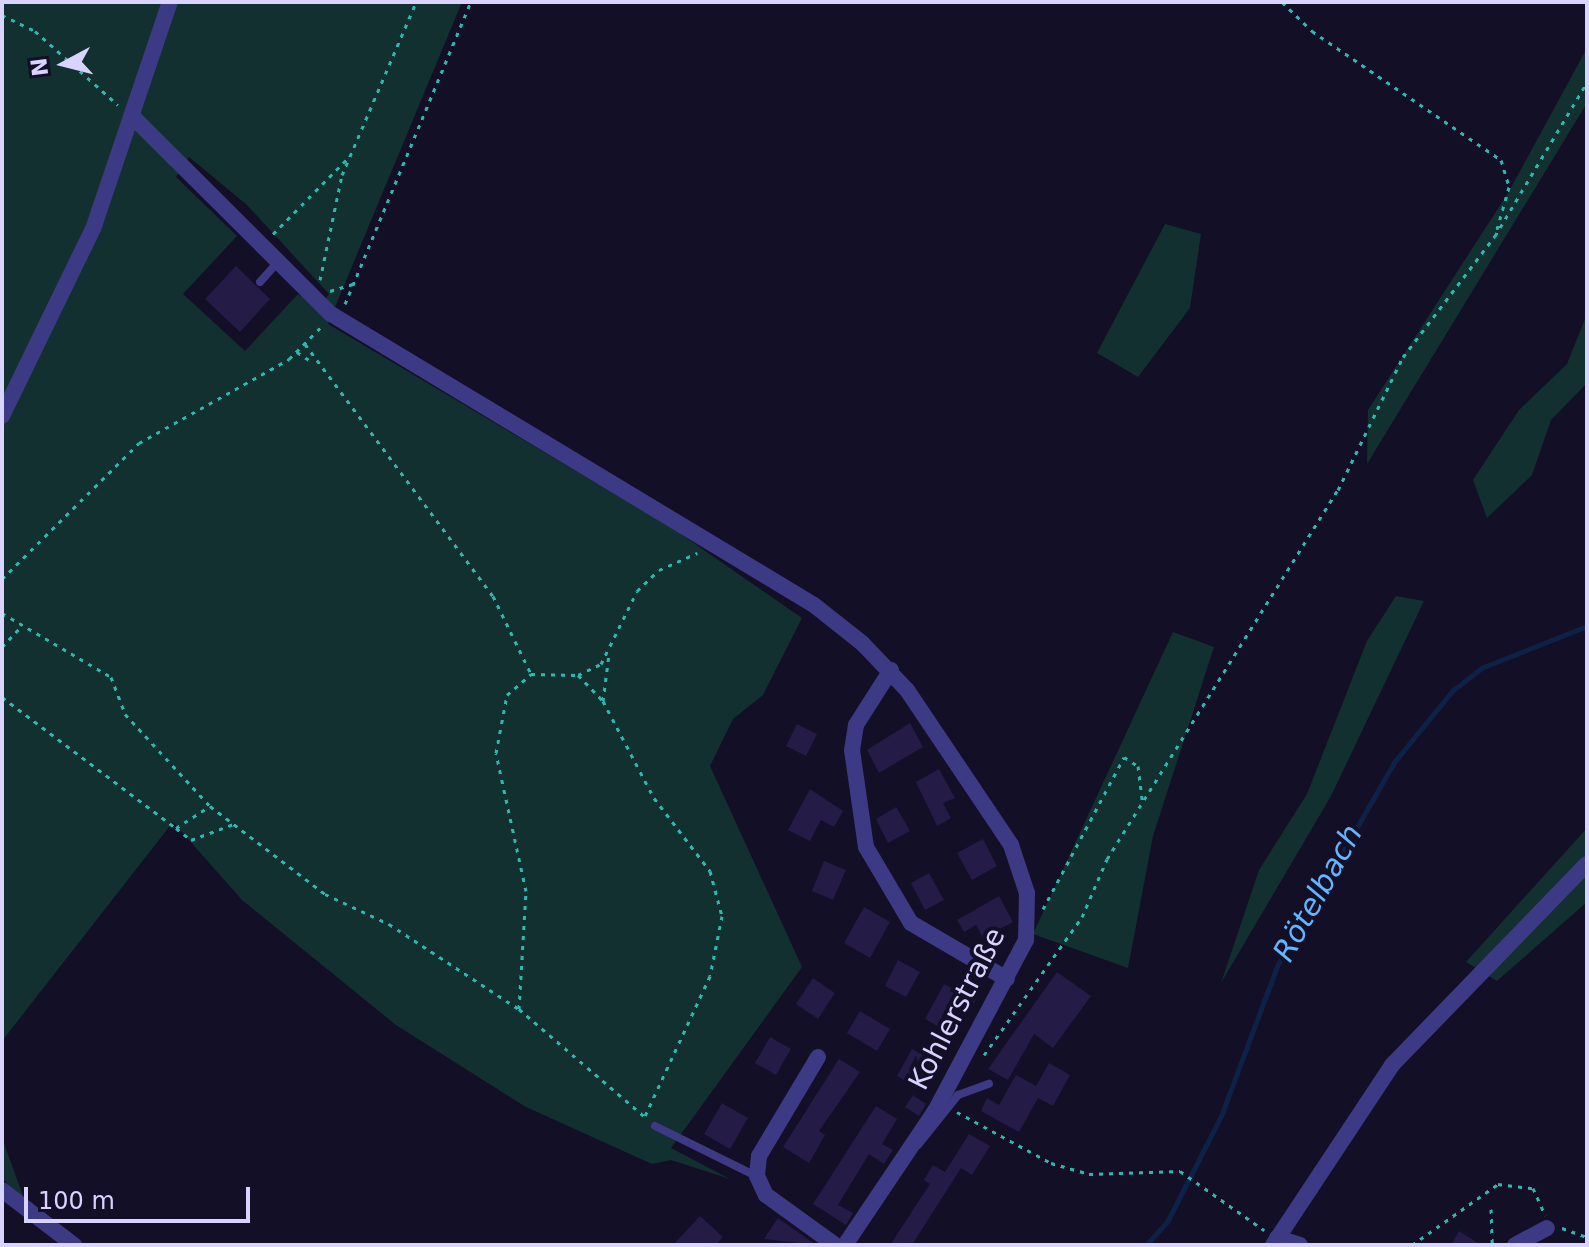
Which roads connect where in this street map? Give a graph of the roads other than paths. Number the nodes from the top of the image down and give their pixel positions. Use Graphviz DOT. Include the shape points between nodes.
graph roads {
  1 [pos="170,2"];
  2 [pos="135,119"];
  3 [pos="279,260"];
  4 [pos="260,282"];
  5 [pos="2,416"];
  6 [pos="891,670"];
  7 [pos="1587,864"];
  8 [pos="1007,979"];
  9 [pos="818,1057"];
  10 [pos="989,1084"];
  11 [pos="655,1126"];
  12 [pos="908,1153"];
  13 [pos="757,1176"];
  14 [pos="2,1190"];
  15 [pos="1547,1228"];
  16 [pos="1277,1238"];
  17 [pos="74,1245"];
  18 [pos="835,1245"];
  19 [pos="845,1245"];
  20 [pos="1300,1245"];
  21 [pos="1515,1245"];
  1 -- 2 [label="street"];
  2 -- 3 [label="street"];
  2 -- 5 [label="street" via="93,229"];
  3 -- 4 [label="lane"];
  3 -- 6 [label="street, Kohlerstraße" via="335,316 814,605"];
  6 -- 8 [label="street, Kohlerstraße" via="1011,845 1027,893 1026,940"];
  6 -- 8 [label="street" via="856,725 852,750 866,847 911,923"];
  7 -- 16 [label="street" via="1392,1065"];
  8 -- 12 [label="street, Kohlerstraße"];
  9 -- 13 [label="street" via="759,1156"];
  10 -- 12 [label="lane" via="958,1095"];
  11 -- 13 [label="lane"];
  12 -- 19 [label="street, Kohlerstraße"];
  13 -- 18 [label="street" via="766,1195"];
  14 -- 17 [label="street"];
  15 -- 21 [label="street"];
  16 -- 20 [label="street"];
}
